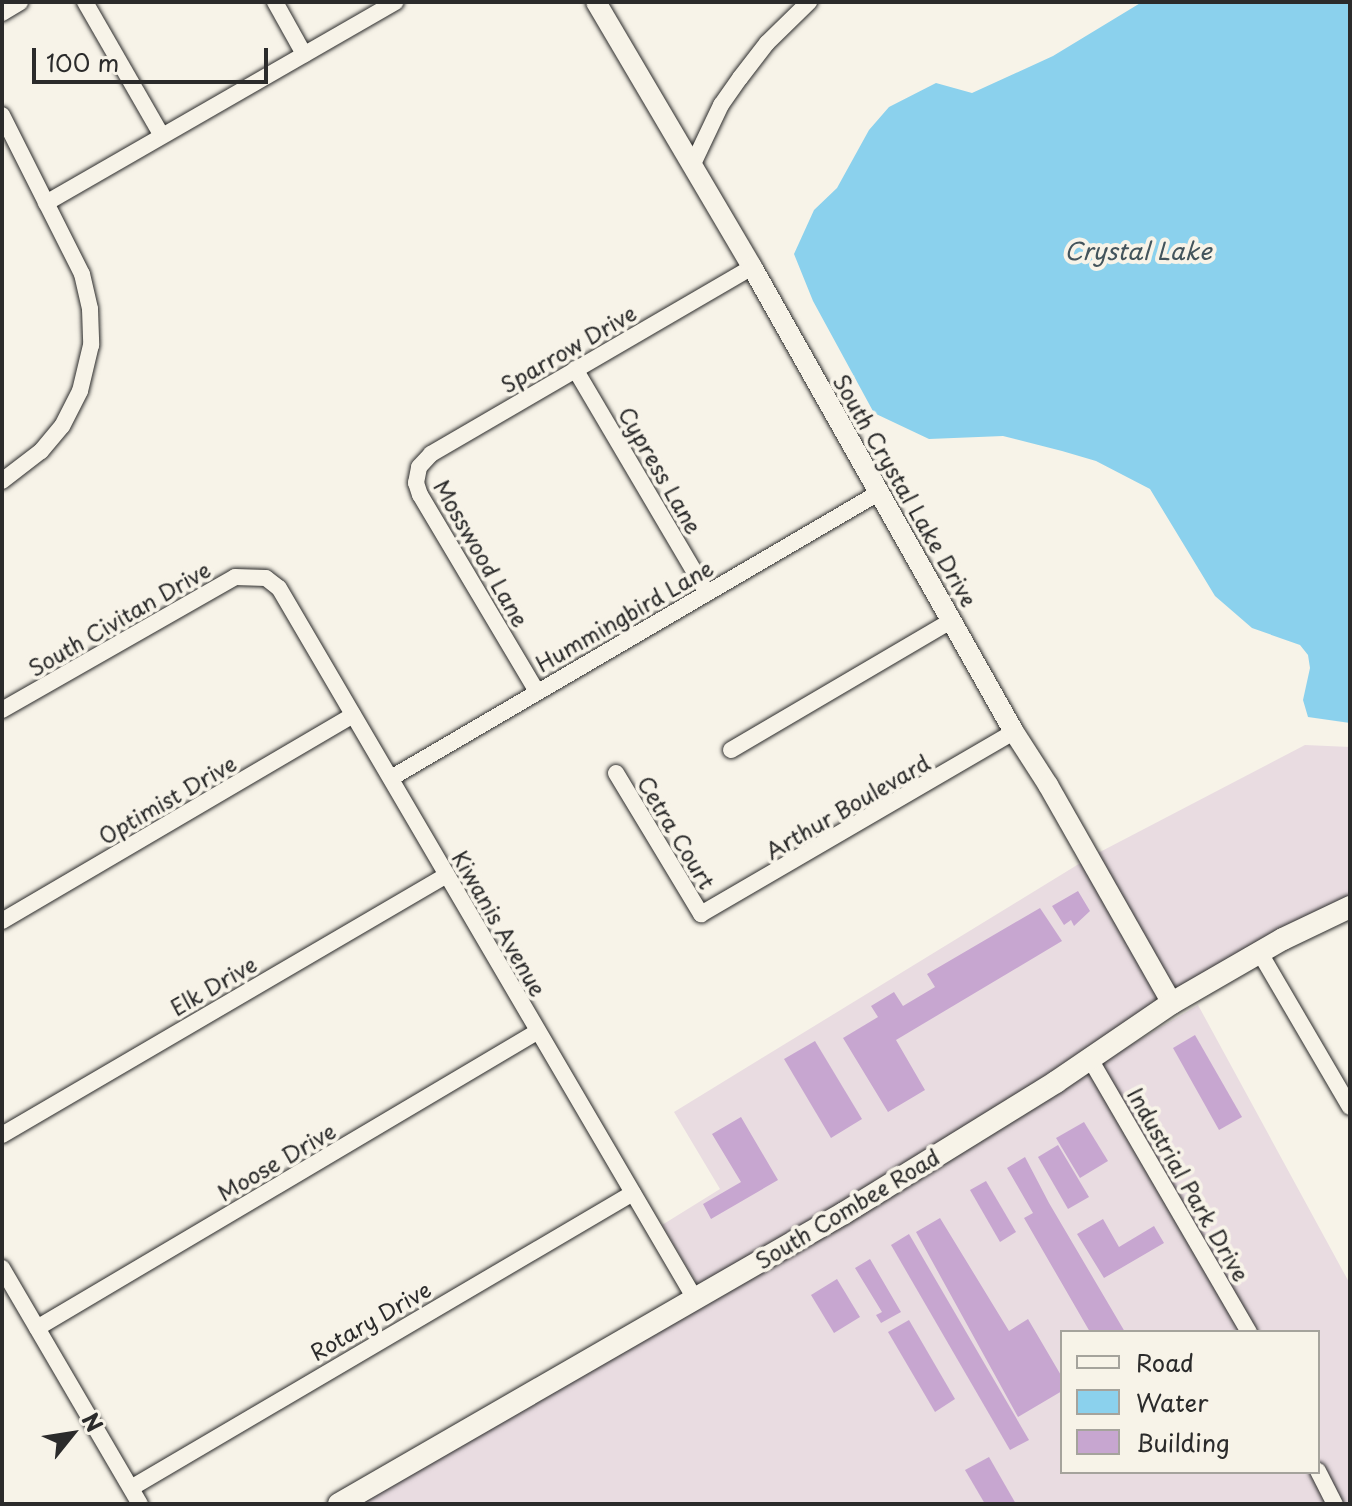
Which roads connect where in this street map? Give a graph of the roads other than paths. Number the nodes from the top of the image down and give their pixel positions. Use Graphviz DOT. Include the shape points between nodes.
graph roads {
  1 [pos="20,2"];
  2 [pos="85,2"];
  3 [pos="275,2"];
  4 [pos="395,2"];
  5 [pos="596,2"];
  6 [pos="809,2"];
  7 [pos="2,13"];
  8 [pos="304,54"];
  9 [pos="2,115"];
  10 [pos="161,134"];
  11 [pos="692,166"];
  12 [pos="46,203"];
  13 [pos="752,267"];
  14 [pos="575,369"];
  15 [pos="416,478"];
  16 [pos="2,481"];
  17 [pos="880,492"];
  18 [pos="260,577"];
  19 [pos="707,593"];
  20 [pos="953,620"];
  21 [pos="536,690"];
  22 [pos="2,710"];
  23 [pos="353,715"];
  24 [pos="1014,732"];
  25 [pos="731,750"];
  26 [pos="616,773"];
  27 [pos="391,778"];
  28 [pos="447,875"];
  29 [pos="1350,907"];
  30 [pos="701,914"];
  31 [pos="2,921"];
  32 [pos="1260,953"];
  33 [pos="1172,1003"];
  34 [pos="537,1032"];
  35 [pos="1090,1059"];
  36 [pos="1350,1107"];
  37 [pos="2,1135"];
  38 [pos="633,1193"];
  39 [pos="2,1268"];
  40 [pos="694,1297"];
  41 [pos="37,1328"];
  42 [pos="1248,1330"];
  43 [pos="1320,1474"];
  44 [pos="131,1488"];
  45 [pos="140,1504"];
  46 [pos="339,1504"];
  47 [pos="1335,1504"];
  1 -- 7 [label="street"];
  2 -- 10 [label="street"];
  3 -- 8 [label="street"];
  4 -- 8 [label="street"];
  5 -- 11 [label="street, South Crystal Lake Drive"];
  6 -- 11 [label="street" via="740,78"];
  8 -- 10 [label="street"];
  9 -- 12 [label="street"];
  10 -- 12 [label="street"];
  11 -- 13 [label="street, South Crystal Lake Drive"];
  12 -- 16 [label="street" via="82,274 91,345 80,391 62,426 41,451"];
  13 -- 14 [label="street, Sparrow Drive"];
  13 -- 17 [label="street, South Crystal Lake Drive"];
  14 -- 15 [label="street, Sparrow Drive" via="431,454"];
  14 -- 19 [label="street, Cypress Lane"];
  15 -- 21 [label="street, Mosswood Lane" via="420,495"];
  17 -- 19 [label="street, Hummingbird Lane"];
  17 -- 20 [label="street, South Crystal Lake Drive"];
  18 -- 22 [label="street, South Civitan Drive" via="235,577"];
  18 -- 23 [label="street, Kiwanis Avenue" via="279,588"];
  19 -- 21 [label="street, Hummingbird Lane"];
  20 -- 24 [label="street, South Crystal Lake Drive"];
  20 -- 25 [label="street"];
  21 -- 27 [label="street, Hummingbird Lane"];
  23 -- 27 [label="street, Kiwanis Avenue"];
  23 -- 31 [label="street, Optimist Drive"];
  24 -- 30 [label="street, Arthur Boulevard"];
  24 -- 33 [label="street, South Crystal Lake Drive"];
  26 -- 30 [label="street, Cetra Court"];
  27 -- 28 [label="street, Kiwanis Avenue"];
  28 -- 34 [label="street, Kiwanis Avenue"];
  28 -- 37 [label="street, Elk Drive"];
  29 -- 32 [label="main road, South Combee Road"];
  32 -- 33 [label="main road, South Combee Road"];
  32 -- 36 [label="street"];
  33 -- 35 [label="main road, South Combee Road"];
  34 -- 38 [label="street, Kiwanis Avenue"];
  34 -- 41 [label="street, Moose Drive"];
  35 -- 40 [label="main road, South Combee Road" via="844,1213"];
  35 -- 42 [label="street, Industrial Park Drive"];
  38 -- 40 [label="street, Kiwanis Avenue"];
  38 -- 44 [label="street, Rotary Drive"];
  39 -- 41 [label="street"];
  40 -- 46 [label="main road, South Combee Road"];
  41 -- 44 [label="street"];
  43 -- 47 [label="street"];
  44 -- 45 [label="street"];
}
